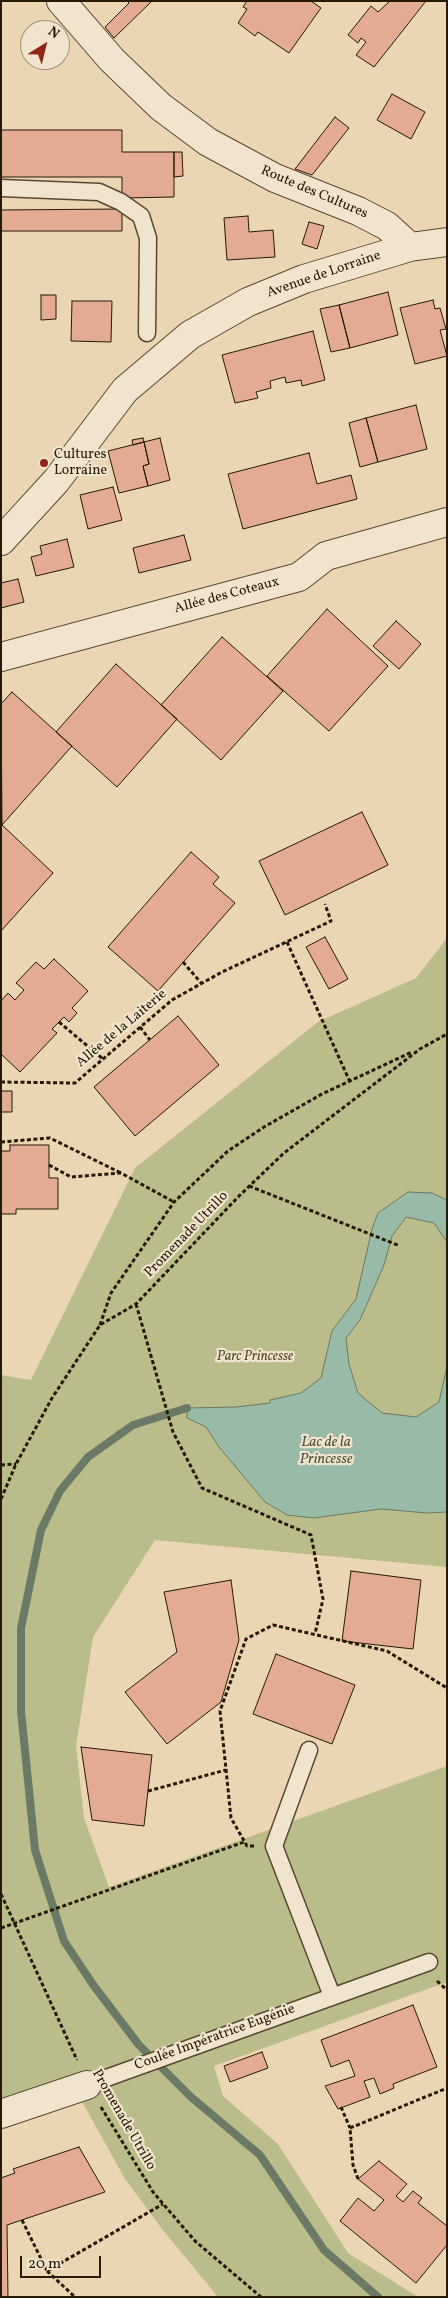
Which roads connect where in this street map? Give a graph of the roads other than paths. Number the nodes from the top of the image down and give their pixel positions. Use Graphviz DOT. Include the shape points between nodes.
graph roads {
  1 [pos="61,1"];
  2 [pos="1,188"];
  3 [pos="447,242"];
  4 [pos="410,247"];
  5 [pos="147,332"];
  6 [pos="447,522"];
  7 [pos="1,541"];
  8 [pos="1,657"];
  9 [pos="310,1750"];
  10 [pos="430,1962"];
  11 [pos="332,1996"];
  12 [pos="87,2085"];
  13 [pos="1,2114"];
  1 -- 4 [label="street, Route des Cultures" via="112,60 160,107 208,142 275,178 387,226"];
  2 -- 5 [label="lane" via="99,192 142,216 148,238"];
  3 -- 4 [label="street, Avenue de Lorraine"];
  4 -- 7 [label="street, Avenue de Lorraine" via="304,279 248,302 190,335 125,390 76,455"];
  6 -- 8 [label="street, Allée des Coteaux" via="326,556 299,577"];
  9 -- 11 [label="lane" via="274,1846"];
  10 -- 11 [label="lane, Coulée Impératrice Eugénie"];
  11 -- 12 [label="lane, Coulée Impératrice Eugénie"];
  12 -- 13 [label="street, Coulée Impératrice Eugénie"];
}
